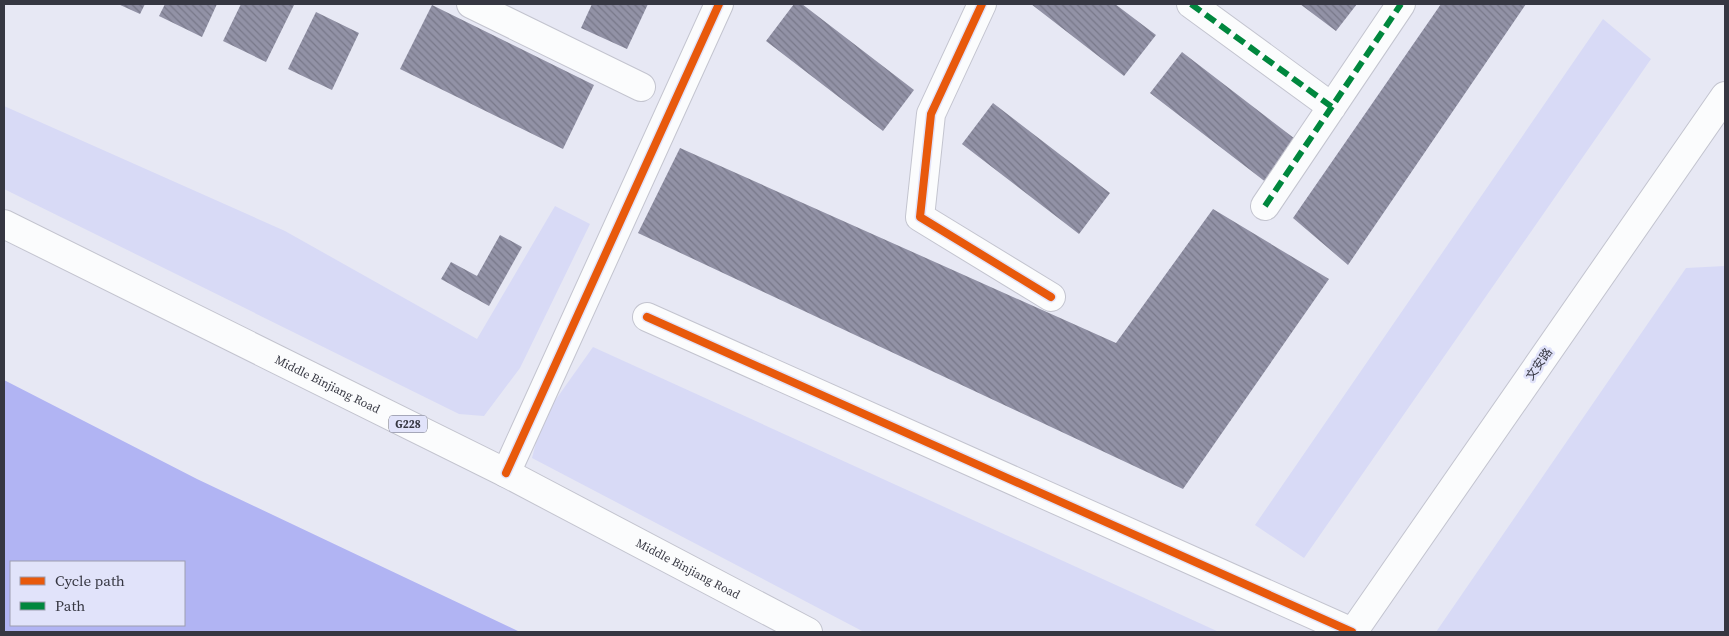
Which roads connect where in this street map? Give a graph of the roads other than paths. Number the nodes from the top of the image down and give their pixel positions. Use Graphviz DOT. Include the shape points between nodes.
graph roads {
  1 [pos="471,4"];
  2 [pos="719,4"];
  3 [pos="982,4"];
  4 [pos="1191,4"];
  5 [pos="1402,4"];
  6 [pos="641,87"];
  7 [pos="1725,96"];
  8 [pos="1332,107"];
  9 [pos="1264,206"];
  10 [pos="4,224"];
  11 [pos="1052,297"];
  12 [pos="647,317"];
  13 [pos="506,472"];
  14 [pos="808,632"];
  15 [pos="1352,632"];
  1 -- 6 [label="main road"];
  2 -- 13 [label="main road"];
  3 -- 11 [label="main road" via="930,114 920,217"];
  4 -- 8 [label="main road"];
  5 -- 8 [label="main road"];
  7 -- 15 [label="main road, 文安路"];
  8 -- 9 [label="main road"];
  10 -- 13 [label="main road, Middle Binjiang Road / G228"];
  12 -- 15 [label="main road"];
  13 -- 14 [label="main road, Middle Binjiang Road / G228"];
}
